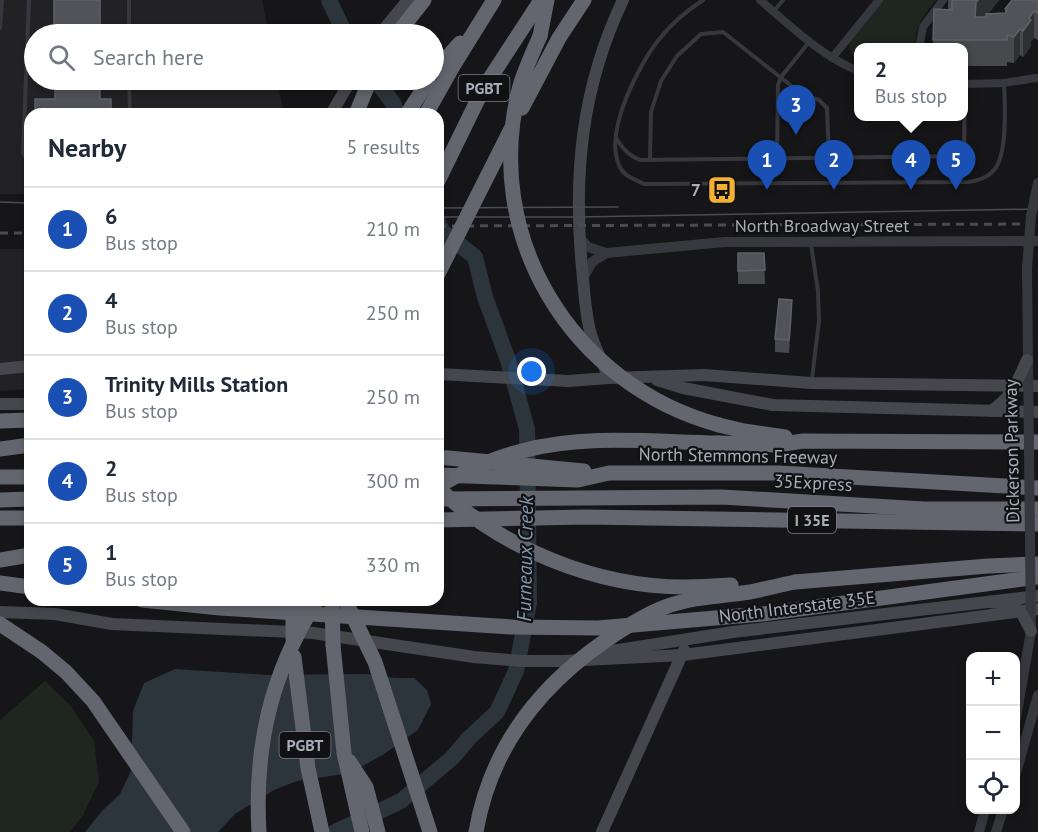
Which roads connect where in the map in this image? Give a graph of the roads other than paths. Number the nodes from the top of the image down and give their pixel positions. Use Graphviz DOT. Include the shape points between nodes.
graph roads {
  1 [pos="2,0"];
  2 [pos="29,0"];
  3 [pos="129,0"];
  4 [pos="408,0"];
  5 [pos="424,0"];
  6 [pos="494,0"];
  7 [pos="541,0"];
  8 [pos="547,0"];
  9 [pos="584,0"];
  10 [pos="623,0"];
  11 [pos="703,0"];
  12 [pos="760,0"];
  13 [pos="783,0"];
  14 [pos="879,0"];
  15 [pos="943,0"];
  16 [pos="774,11"];
  17 [pos="28,24"];
  18 [pos="129,24"];
  19 [pos="388,24"];
  20 [pos="405,24"];
  21 [pos="477,26"];
  22 [pos="0,28"];
  23 [pos="809,41"];
  24 [pos="920,43"];
  25 [pos="832,58"];
  26 [pos="444,59"];
  27 [pos="854,69"];
  28 [pos="781,77"];
  29 [pos="1036,78"];
  30 [pos="1004,82"];
  31 [pos="444,83"];
  32 [pos="968,84"];
  33 [pos="25,90"];
  34 [pos="129,90"];
  35 [pos="345,90"];
  36 [pos="366,90"];
  37 [pos="423,90"];
  38 [pos="440,90"];
  39 [pos="25,108"];
  40 [pos="130,108"];
  41 [pos="335,108"];
  42 [pos="358,108"];
  43 [pos="411,108"];
  44 [pos="429,108"];
  45 [pos="964,121"];
  46 [pos="24,128"];
  47 [pos="616,138"];
  48 [pos="24,154"];
  49 [pos="777,158"];
  50 [pos="829,158"];
  51 [pos="650,160"];
  52 [pos="444,169"];
  53 [pos="1038,183"];
  54 [pos="579,237"];
  55 [pos="1038,241"];
  56 [pos="811,243"];
  57 [pos="606,253"];
  58 [pos="444,262"];
  59 [pos="583,278"];
  60 [pos="1027,360"];
  61 [pos="24,367"];
  62 [pos="0,369"];
  63 [pos="444,374"];
  64 [pos="648,377"];
  65 [pos="609,378"];
  66 [pos="811,383"];
  67 [pos="1038,386"];
  68 [pos="0,404"];
  69 [pos="24,404"];
  70 [pos="991,411"];
  71 [pos="1033,412"];
  72 [pos="24,420"];
  73 [pos="0,421"];
  74 [pos="802,441"];
  75 [pos="1038,442"];
  76 [pos="24,446"];
  77 [pos="0,449"];
  78 [pos="444,458"];
  79 [pos="444,475"];
  80 [pos="577,475"];
  81 [pos="0,477"];
  82 [pos="24,477"];
  83 [pos="444,483"];
  84 [pos="1038,488"];
  85 [pos="444,492"];
  86 [pos="24,499"];
  87 [pos="0,500"];
  88 [pos="444,500"];
  89 [pos="1038,509"];
  90 [pos="0,518"];
  91 [pos="24,518"];
  92 [pos="444,520"];
  93 [pos="1038,524"];
  94 [pos="24,556"];
  95 [pos="0,560"];
  96 [pos="1038,564"];
  97 [pos="1038,577"];
  98 [pos="795,582"];
  99 [pos="0,583"];
  100 [pos="24,586"];
  101 [pos="1034,596"];
  102 [pos="988,602"];
  103 [pos="194,606"];
  104 [pos="292,606"];
  105 [pos="314,606"];
  106 [pos="332,606"];
  107 [pos="348,606"];
  108 [pos="1038,609"];
  109 [pos="0,612"];
  110 [pos="0,624"];
  111 [pos="1031,631"];
  112 [pos="685,639"];
  113 [pos="683,655"];
  114 [pos="562,662"];
  115 [pos="1038,695"];
  116 [pos="1018,706"];
  117 [pos="344,753"];
  118 [pos="1020,760"];
  119 [pos="984,814"];
  120 [pos="1002,814"];
  121 [pos="183,832"];
  122 [pos="259,832"];
  123 [pos="322,832"];
  124 [pos="362,832"];
  125 [pos="378,832"];
  126 [pos="430,832"];
  127 [pos="476,832"];
  128 [pos="602,832"];
  129 [pos="979,832"];
  130 [pos="996,832"];
  1 -- 22 [label="lane"];
  2 -- 17 [label="lane"];
  3 -- 18 [label="lane"];
  4 -- 19 [label="main road"];
  5 -- 20 [label="highway"];
  6 -- 21 [label="highway, PGBT"];
  7 -- 52 [label="highway, PGBT" via="483,89"];
  8 -- 74 [label="highway, bridge" via="540,36 520,87 512,164 521,233 553,304 604,364 665,405 719,425"];
  9 -- 58 [label="highway, bridge" via="541,70"];
  10 -- 54 [label="main road" via="602,51 585,117 578,184"];
  11 -- 47 [label="lane" via="661,36 642,64 627,96"];
  12 -- 16 [label="street"];
  13 -- 16 [label="lane"];
  14 -- 25 [label="street"];
  15 -- 24 [label="street" via="923,27"];
  16 -- 23 [label="street"];
  21 -- 26 [label="highway"];
  21 -- 31 [label="highway, PGBT"];
  23 -- 25 [label="street"];
  23 -- 28 [label="lane"];
  25 -- 27 [label="street"];
  28 -- 49 [label="lane"];
  28 -- 50 [label="lane" via="827,108"];
  28 -- 51 [label="lane" via="723,32 700,34 660,81 651,112"];
  29 -- 30 [label="street"];
  30 -- 32 [label="street"];
  30 -- 47 [label="lane" via="1002,154 996,169 969,182 644,184 628,177 619,167"];
  33 -- 39 [label="lane"];
  34 -- 40 [label="lane"];
  35 -- 41 [label="main road"];
  36 -- 42 [label="highway"];
  37 -- 43 [label="highway"];
  38 -- 44 [label="highway, PGBT"];
  45 -- 50 [label="lane" via="964,156"];
  46 -- 48 [label="lane"];
  47 -- 51 [label="lane" via="631,156"];
  49 -- 50 [label="lane"];
  49 -- 51 [label="lane"];
  53 -- 60 [label="street, Dickerson Parkway, bridge" via="1027,268"];
  54 -- 57 [label="street" via="588,247"];
  54 -- 59 [label="main road"];
  55 -- 56 [label="street, North Broadway Street"];
  56 -- 57 [label="street, North Broadway Street" via="725,242"];
  56 -- 66 [label="lane" via="819,321"];
  57 -- 59 [label="street" via="592,262"];
  59 -- 65 [label="main road" via="590,331"];
  60 -- 70 [label="main road, bridge" via="1004,402"];
  60 -- 71 [label="street, Dickerson Parkway, bridge"];
  61 -- 62 [label="main road"];
  63 -- 65 [label="main road" via="568,381"];
  64 -- 65 [label="main road"];
  64 -- 66 [label="main road" via="704,375"];
  64 -- 70 [label="main road" via="683,388 773,405"];
  66 -- 67 [label="main road"];
  68 -- 69 [label="main road"];
  70 -- 71 [label="main road"];
  71 -- 101 [label="street, Dickerson Parkway, bridge"];
  72 -- 73 [label="highway"];
  74 -- 75 [label="highway"];
  74 -- 83 [label="highway, bridge" via="777,445 618,441 548,445 502,456"];
  76 -- 77 [label="highway"];
  78 -- 80 [label="highway, bridge"];
  79 -- 80 [label="highway"];
  80 -- 84 [label="highway, North Stemmons Freeway" via="779,473"];
  81 -- 82 [label="highway"];
  85 -- 98 [label="highway, bridge" via="495,531 545,557 593,573 684,587"];
  86 -- 87 [label="highway"];
  88 -- 89 [label="highway, 35Express" via="722,497 924,509"];
  90 -- 91 [label="highway"];
  92 -- 93 [label="highway, I 35E, bridge" via="586,517"];
  94 -- 95 [label="highway"];
  96 -- 98 [label="highway"];
  97 -- 103 [label="highway" via="762,614 598,628 512,627"];
  98 -- 127 [label="highway, bridge" via="666,606 632,623 575,663 544,692 511,737 492,776"];
  99 -- 100 [label="highway"];
  101 -- 102 [label="main road, North Interstate 35E, bridge"];
  101 -- 111 [label="street, Dickerson Parkway, bridge"];
  102 -- 111 [label="main road, bridge" via="1013,604"];
  102 -- 112 [label="main road, North Interstate 35E"];
  104 -- 123 [label="highway, PGBT, bridge" via="300,714"];
  105 -- 122 [label="highway, bridge" via="290,649 271,699 259,761"];
  106 -- 117 [label="highway, PGBT, bridge"];
  107 -- 126 [label="highway, bridge" via="375,662"];
  108 -- 113 [label="main road, North Interstate 35E"];
  109 -- 114 [label="main road, North Interstate 35E" via="55,614 112,624 313,633 474,657"];
  110 -- 121 [label="highway" via="42,652 93,700"];
  111 -- 116 [label="street, Dickerson Parkway, bridge"];
  112 -- 113 [label="main road"];
  112 -- 114 [label="main road, North Interstate 35E"];
  113 -- 114 [label="main road, North Interstate 35E"];
  113 -- 128 [label="main road"];
  115 -- 118 [label="street"];
  117 -- 124 [label="highway, PGBT"];
  117 -- 125 [label="highway" via="366,787"];
  119 -- 129 [label="street"];
  120 -- 130 [label="street"];
}
